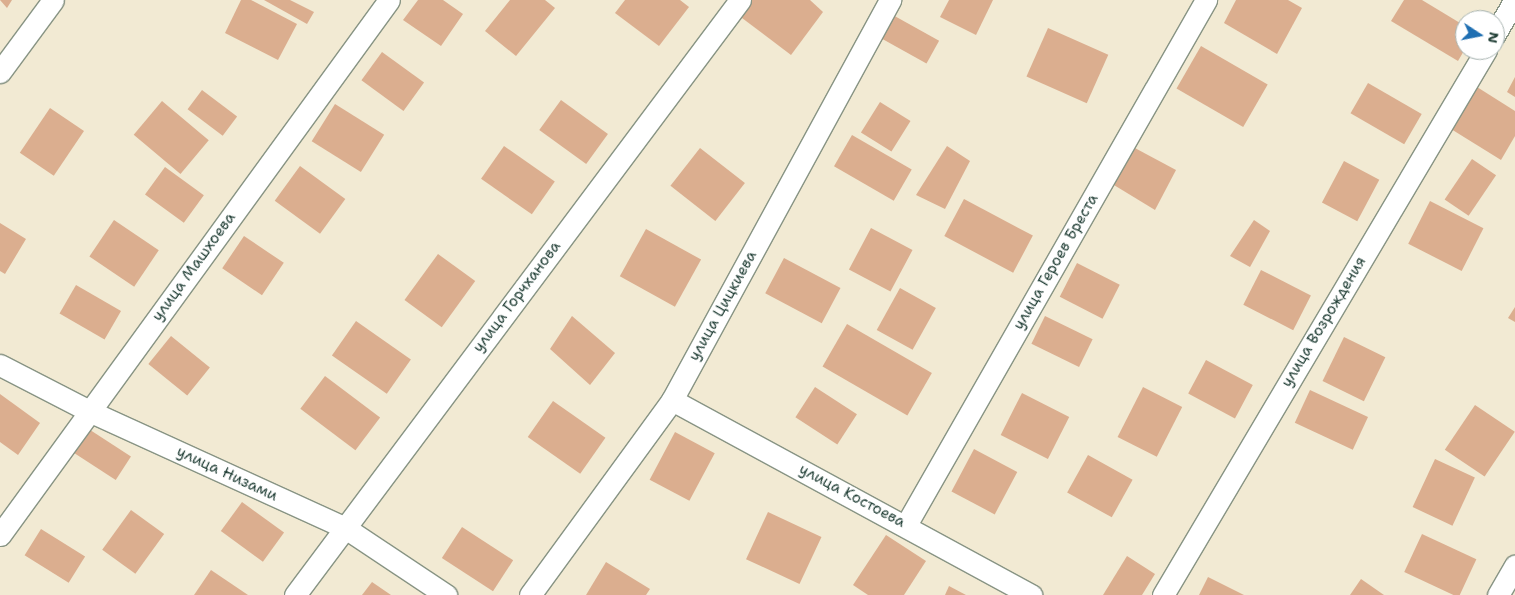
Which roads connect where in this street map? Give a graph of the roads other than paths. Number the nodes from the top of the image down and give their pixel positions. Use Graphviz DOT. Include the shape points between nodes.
graph roads {
  1 [pos="54,0"];
  2 [pos="389,0"];
  3 [pos="740,0"];
  4 [pos="890,0"];
  5 [pos="1206,0"];
  6 [pos="1515,0"];
  7 [pos="1505,17"];
  8 [pos="1480,60"];
  9 [pos="0,72"];
  10 [pos="0,365"];
  11 [pos="672,400"];
  12 [pos="89,411"];
  13 [pos="906,525"];
  14 [pos="344,528"];
  15 [pos="0,535"];
  16 [pos="1515,566"];
  17 [pos="295,595"];
  18 [pos="446,595"];
  19 [pos="530,595"];
  20 [pos="1031,595"];
  21 [pos="1163,595"];
  22 [pos="1498,595"];
  1 -- 9 [label="street"];
  2 -- 12 [label="street, улица Машхоева"];
  3 -- 14 [label="street, улица Горчханова"];
  4 -- 11 [label="street, улица Цицкиева"];
  5 -- 13 [label="street, улица Героев Бреста"];
  6 -- 7 [label="street"];
  8 -- 21 [label="street, улица Возрождения"];
  10 -- 12 [label="street, улица Низами"];
  11 -- 13 [label="street, улица Костоева"];
  11 -- 19 [label="street, улица Цицкиева"];
  12 -- 14 [label="street, улица Низами"];
  12 -- 15 [label="street, улица Машхоева"];
  13 -- 20 [label="street, улица Костоева"];
  14 -- 17 [label="street, улица Горчханова"];
  14 -- 18 [label="street, улица Низами"];
  16 -- 22 [label="street"];
}
